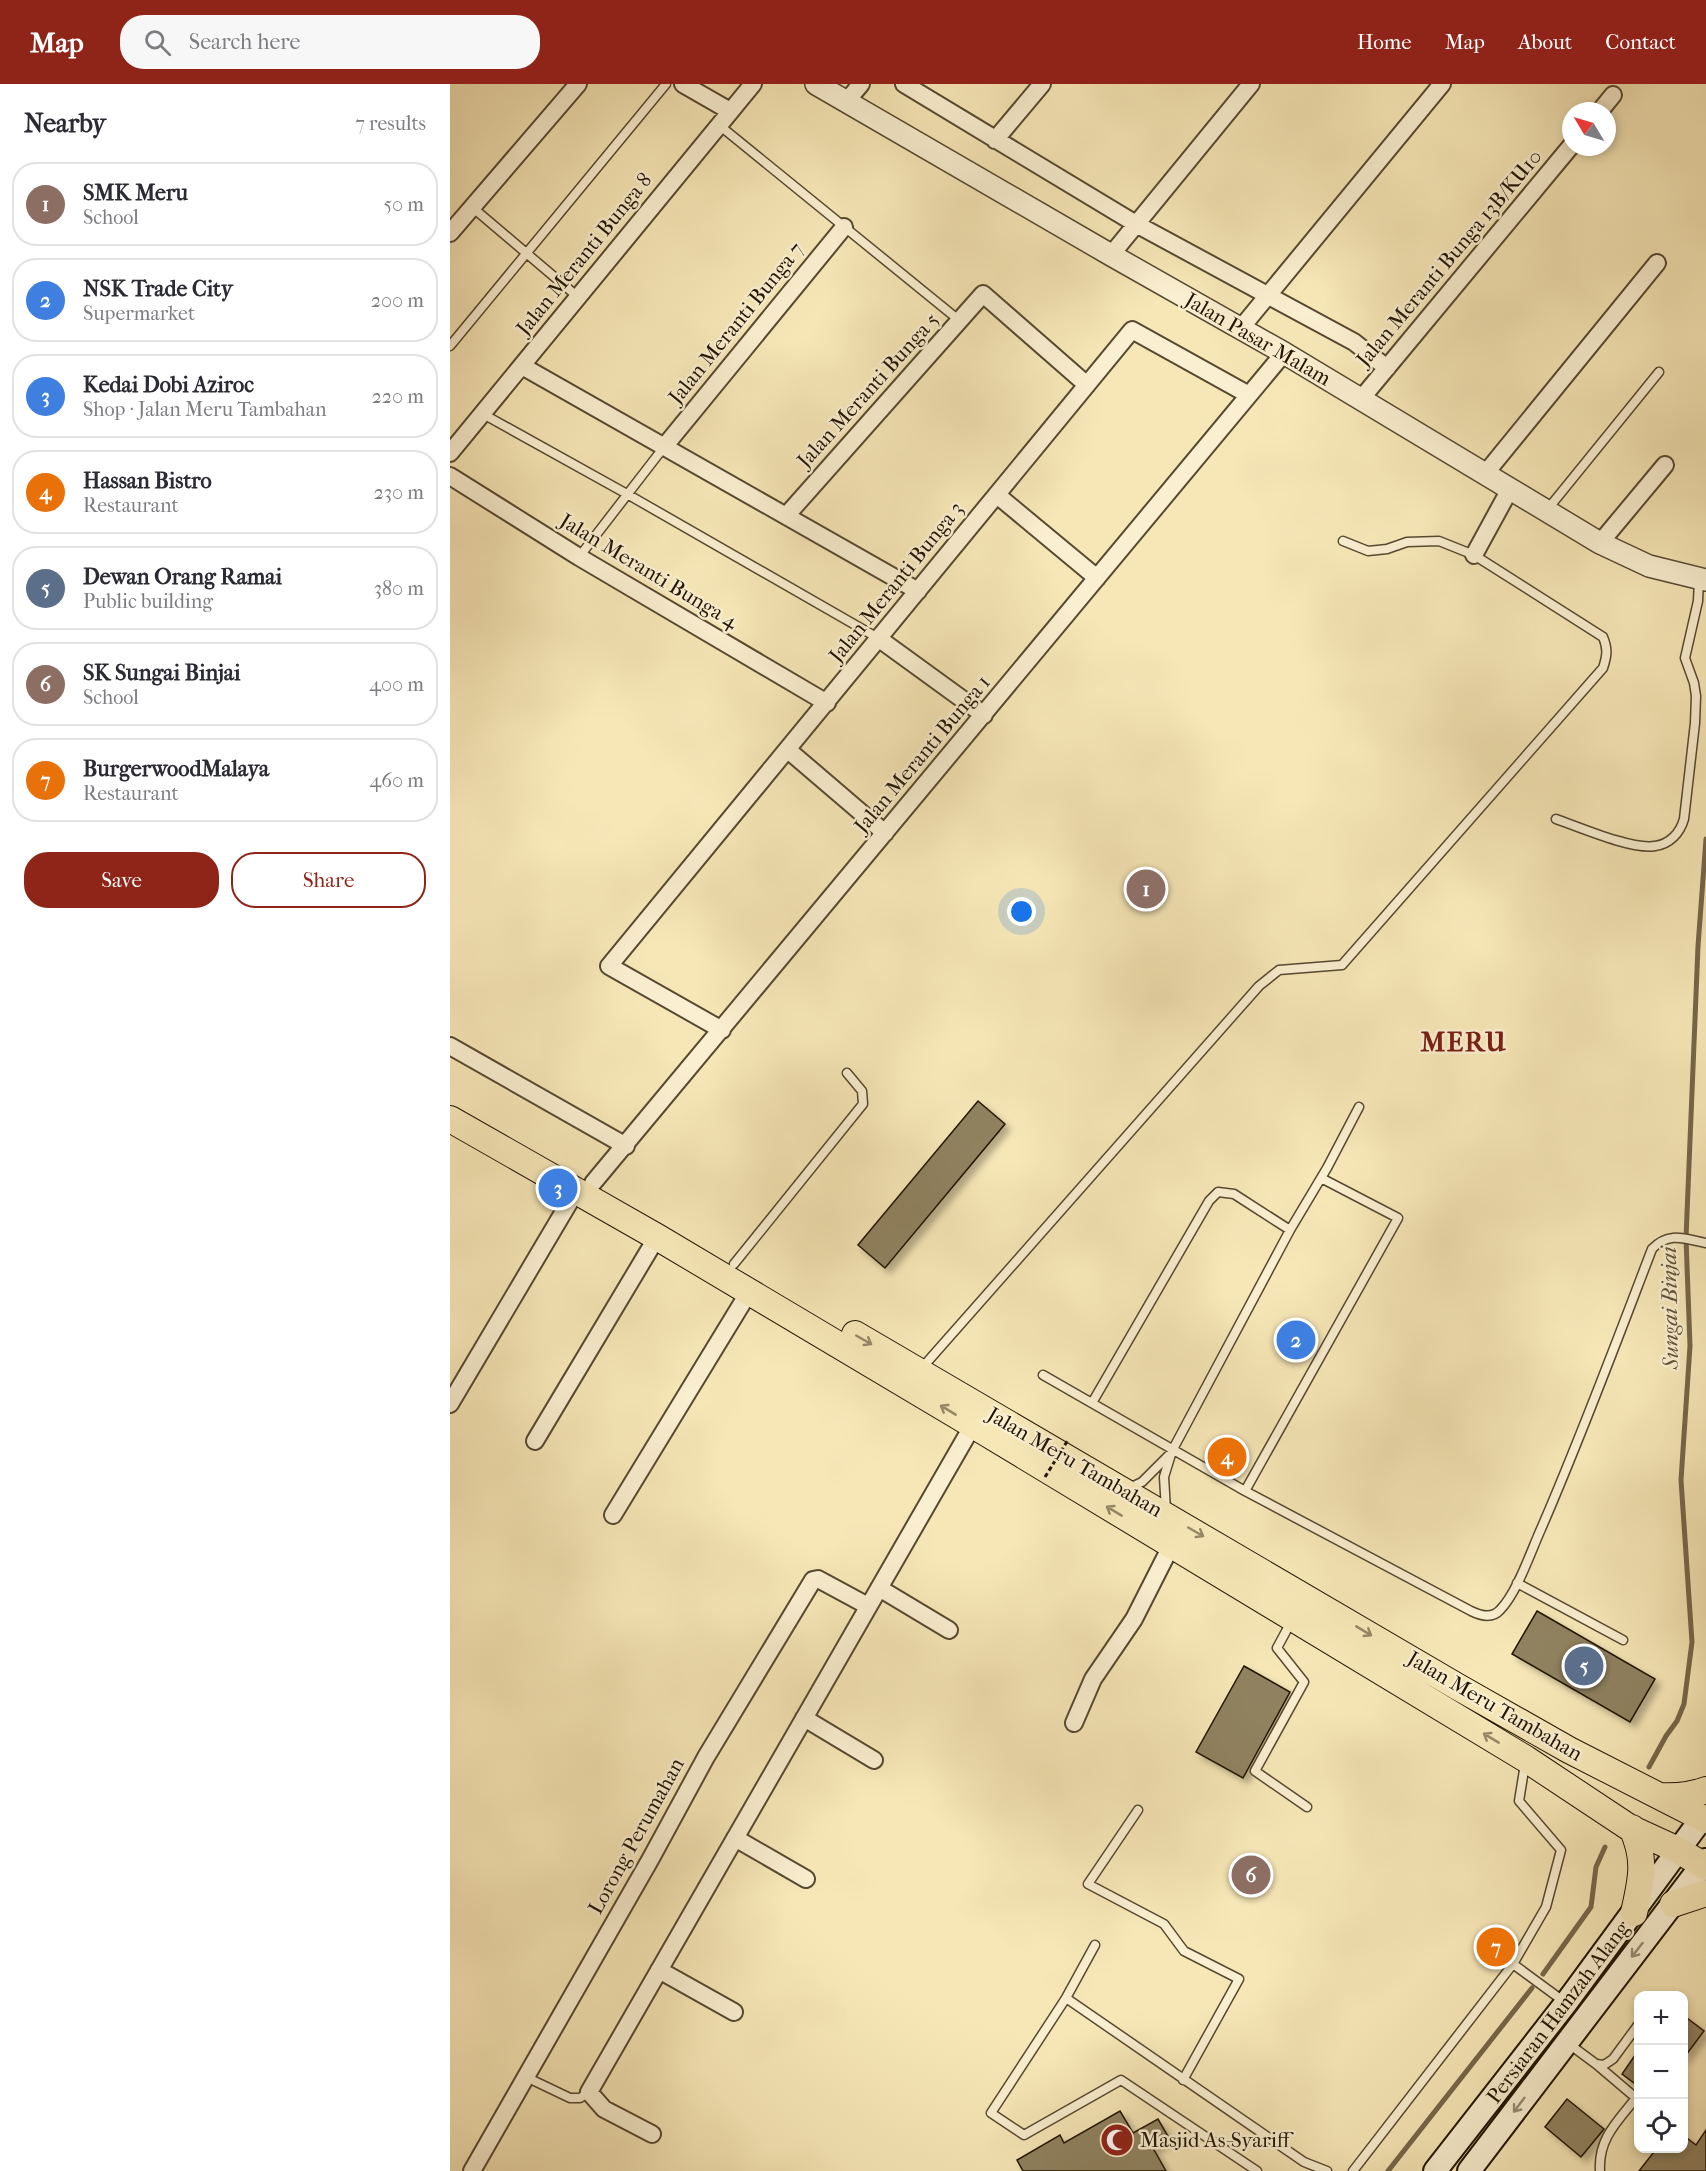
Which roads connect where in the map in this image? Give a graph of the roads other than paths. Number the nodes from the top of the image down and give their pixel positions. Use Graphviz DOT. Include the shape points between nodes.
graph roads {
  1 [pos="578,84"];
  2 [pos="666,84"];
  3 [pos="683,84"];
  4 [pos="753,84"];
  5 [pos="816,84"];
  6 [pos="861,84"];
  7 [pos="904,84"];
  8 [pos="1042,84"];
  9 [pos="1251,84"];
  10 [pos="1442,84"];
  11 [pos="1613,95"];
  12 [pos="846,102"];
  13 [pos="1607,102"];
  14 [pos="730,111"];
  15 [pos="719,126"];
  16 [pos="995,140"];
  17 [pos="1563,156"];
  18 [pos="472,207"];
  19 [pos="1136,224"];
  20 [pos="843,227"];
  21 [pos="450,233"];
  22 [pos="527,254"];
  23 [pos="1111,255"];
  24 [pos="1657,263"];
  25 [pos="1268,295"];
  26 [pos="578,297"];
  27 [pos="960,321"];
  28 [pos="1241,328"];
  29 [pos="450,346"];
  30 [pos="1284,353"];
  31 [pos="522,366"];
  32 [pos="1387,368"];
  33 [pos="1659,372"];
  34 [pos="1087,385"];
  35 [pos="1250,395"];
  36 [pos="1361,399"];
  37 [pos="483,414"];
  38 [pos="664,447"];
  39 [pos="451,449"];
  40 [pos="1665,465"];
  41 [pos="1485,474"];
  42 [pos="450,476"];
  43 [pos="1510,489"];
  44 [pos="627,494"];
  45 [pos="997,495"];
  46 [pos="1547,511"];
  47 [pos="786,516"];
  48 [pos="1343,541"];
  49 [pos="1600,543"];
  50 [pos="1474,555"];
  51 [pos="579,557"];
  52 [pos="1097,578"];
  53 [pos="1702,579"];
  54 [pos="918,591"];
  55 [pos="878,638"];
  56 [pos="827,703"];
  57 [pos="984,715"];
  58 [pos="788,750"];
  59 [pos="1556,819"];
  60 [pos="885,833"];
  61 [pos="722,1030"];
  62 [pos="450,1046"];
  63 [pos="847,1073"];
  64 [pos="450,1100"];
  65 [pos="1359,1107"];
  66 [pos="450,1119"];
  67 [pos="626,1146"];
  68 [pos="1321,1178"];
  69 [pos="585,1187"];
  70 [pos="1290,1230"];
  71 [pos="657,1237"];
  72 [pos="1706,1243"];
  73 [pos="734,1264"];
  74 [pos="749,1292"];
  75 [pos="918,1371"];
  76 [pos="1043,1375"];
  77 [pos="1092,1403"];
  78 [pos="450,1404"];
  79 [pos="973,1425"];
  80 [pos="535,1441"];
  81 [pos="1172,1451"];
  82 [pos="1124,1491"];
  83 [pos="1245,1491"];
  84 [pos="613,1515"];
  85 [pos="1167,1515"];
  86 [pos="1171,1546"];
  87 [pos="1517,1583"];
  88 [pos="879,1588"];
  89 [pos="868,1606"];
  90 [pos="1293,1619"];
  91 [pos="949,1630"];
  92 [pos="1623,1640"];
  93 [pos="804,1718"];
  94 [pos="1074,1723"];
  95 [pos="1526,1759"];
  96 [pos="874,1760"];
  97 [pos="1706,1790"];
  98 [pos="1655,1795"];
  99 [pos="1307,1807"];
  100 [pos="1137,1810"];
  101 [pos="1705,1817"];
  102 [pos="1631,1828"];
  103 [pos="735,1838"];
  104 [pos="1678,1850"];
  105 [pos="1705,1864"];
  106 [pos="806,1879"];
  107 [pos="1706,1893"];
  108 [pos="1673,1904"];
  109 [pos="1634,1913"];
  110 [pos="1095,1945"];
  111 [pos="1517,1966"];
  112 [pos="659,1970"];
  113 [pos="1066,1998"];
  114 [pos="1566,2003"];
  115 [pos="734,2012"];
  116 [pos="1634,2030"];
  117 [pos="1567,2042"];
  118 [pos="1596,2064"];
  119 [pos="526,2077"];
  120 [pos="1184,2080"];
  121 [pos="589,2092"];
  122 [pos="652,2134"];
  123 [pos="472,2171"];
  124 [pos="1257,2171"];
  125 [pos="1326,2171"];
  126 [pos="1353,2171"];
  127 [pos="1435,2171"];
  128 [pos="1469,2171"];
  129 [pos="1600,2171"];
  1 -- 18 [label="street"];
  2 -- 22 [label="lane"];
  3 -- 14 [label="street"];
  4 -- 14 [label="street, Jalan Meranti Bunga 8"];
  5 -- 12 [label="street, Jalan Pasar Malam"];
  6 -- 12 [label="street"];
  7 -- 16 [label="street"];
  8 -- 16 [label="street"];
  9 -- 19 [label="street"];
  10 -- 25 [label="street"];
  11 -- 13 [label="street"];
  12 -- 23 [label="street, Jalan Pasar Malam"];
  14 -- 15 [label="street, Jalan Meranti Bunga 8"];
  15 -- 20 [label="lane"];
  15 -- 26 [label="street, Jalan Meranti Bunga 8"];
  16 -- 19 [label="street"];
  17 -- 32 [label="street, Jalan Meranti Bunga 13B/KU10"];
  18 -- 21 [label="street"];
  18 -- 22 [label="lane"];
  19 -- 23 [label="street"];
  19 -- 25 [label="street"];
  20 -- 27 [label="lane"];
  20 -- 38 [label="street, Jalan Meranti Bunga 7"];
  22 -- 26 [label="lane"];
  22 -- 29 [label="lane"];
  23 -- 28 [label="street, Jalan Pasar Malam"];
  24 -- 41 [label="street"];
  25 -- 28 [label="street"];
  25 -- 32 [label="street" via="1354,342"];
  26 -- 31 [label="street, Jalan Meranti Bunga 8"];
  27 -- 34 [label="street, Jalan Meranti Bunga 5" via="983,294"];
  27 -- 47 [label="street, Jalan Meranti Bunga 5"];
  28 -- 30 [label="street, Jalan Pasar Malam"];
  30 -- 35 [label="street, Jalan Meranti Bunga 1"];
  30 -- 36 [label="street, Jalan Pasar Malam"];
  31 -- 37 [label="street, Jalan Meranti Bunga 8"];
  31 -- 38 [label="street"];
  32 -- 36 [label="street, Jalan Meranti Bunga 13B/KU10"];
  33 -- 46 [label="lane"];
  34 -- 35 [label="street, Jalan Meranti Bunga 3" via="1132,330"];
  34 -- 45 [label="street, Jalan Meranti Bunga 3"];
  35 -- 52 [label="street, Jalan Meranti Bunga 1"];
  36 -- 41 [label="street, Jalan Pasar Malam"];
  37 -- 39 [label="street, Jalan Meranti Bunga 8"];
  37 -- 44 [label="lane"];
  38 -- 44 [label="lane"];
  38 -- 47 [label="street"];
  40 -- 49 [label="street"];
  41 -- 43 [label="street, Jalan Pasar Malam"];
  42 -- 51 [label="street, Jalan Meranti Bunga 4"];
  43 -- 46 [label="street, Jalan Pasar Malam"];
  43 -- 50 [label="street"];
  44 -- 51 [label="lane"];
  44 -- 55 [label="lane"];
  45 -- 52 [label="street"];
  45 -- 54 [label="street, Jalan Meranti Bunga 3"];
  46 -- 49 [label="street, Jalan Pasar Malam"];
  47 -- 54 [label="street"];
  48 -- 50 [label="lane" via="1368,551 1407,542 1439,542"];
  49 -- 53 [label="street, Jalan Pasar Malam" via="1649,566"];
  50 -- 75 [label="lane" via="1603,637 1607,657 1603,668 1342,965 1279,970 1259,986"];
  51 -- 56 [label="street, Jalan Meranti Bunga 4"];
  52 -- 57 [label="street, Jalan Meranti Bunga 1"];
  53 -- 59 [label="lane" via="1685,658 1696,690 1695,723 1684,819 1679,831 1671,840 1652,847 1629,844"];
  54 -- 55 [label="street, Jalan Meranti Bunga 3"];
  55 -- 56 [label="street, Jalan Meranti Bunga 3"];
  55 -- 57 [label="street"];
  56 -- 58 [label="street, Jalan Meranti Bunga 3"];
  57 -- 60 [label="street, Jalan Meranti Bunga 1"];
  58 -- 60 [label="street"];
  58 -- 61 [label="street, Jalan Meranti Bunga 3" via="609,966"];
  60 -- 61 [label="street, Jalan Meranti Bunga 1"];
  61 -- 67 [label="street, Jalan Meranti Bunga 1"];
  62 -- 67 [label="street"];
  63 -- 73 [label="lane" via="862,1091 863,1104"];
  64 -- 69 [label="main road, Jalan Meru Tambahan"];
  65 -- 68 [label="lane"];
  66 -- 69 [label="main road, Jalan Meru Tambahan"];
  67 -- 69 [label="street, Jalan Meranti Bunga 1"];
  68 -- 70 [label="lane"];
  68 -- 83 [label="lane" via="1398,1218"];
  69 -- 71 [label="main road, Jalan Meru Tambahan"];
  69 -- 73 [label="main road, Jalan Meru Tambahan"];
  69 -- 78 [label="street, Jalan Meranti Bunga 1"];
  70 -- 77 [label="lane" via="1234,1194 1218,1192 1209,1201"];
  70 -- 81 [label="lane"];
  71 -- 74 [label="main road, Jalan Meru Tambahan"];
  71 -- 80 [label="street"];
  72 -- 87 [label="lane" via="1670,1237 1652,1249 1570,1461"];
  73 -- 75 [label="main road, Jalan Meru Tambahan, one-way"];
  79 -- 74 [label="main road, Jalan Meru Tambahan, one-way"];
  74 -- 84 [label="street"];
  75 -- 82 [label="main road, Jalan Meru Tambahan"];
  76 -- 77 [label="lane"];
  77 -- 81 [label="lane"];
  86 -- 79 [label="main road, Jalan Meru Tambahan, one-way"];
  79 -- 88 [label="street"];
  81 -- 82 [label="lane" via="1142,1482"];
  81 -- 83 [label="lane"];
  81 -- 85 [label="lane" via="1164,1477"];
  82 -- 85 [label="main road, Jalan Meru Tambahan"];
  83 -- 87 [label="lane" via="1480,1616 1499,1612"];
  85 -- 98 [label="main road, Jalan Meru Tambahan, one-way" via="1458,1687"];
  86 -- 90 [label="main road, Jalan Meru Tambahan"];
  86 -- 94 [label="street" via="1134,1619 1093,1679"];
  87 -- 92 [label="lane"];
  88 -- 89 [label="street"];
  88 -- 91 [label="street"];
  89 -- 93 [label="street"];
  89 -- 119 [label="street, Lorong Perumahan" via="818,1579 813,1580 706,1757"];
  95 -- 90 [label="main road, Jalan Meru Tambahan, one-way"];
  90 -- 99 [label="lane" via="1276,1648 1304,1682 1254,1772"];
  93 -- 96 [label="street"];
  93 -- 103 [label="street"];
  95 -- 102 [label="main road, Jalan Meru Tambahan"];
  95 -- 111 [label="lane" via="1519,1801 1561,1850 1546,1907"];
  97 -- 98 [label="main road" via="1692,1796"];
  98 -- 101 [label="main road, Jalan Meru Tambahan"];
  100 -- 120 [label="lane" via="1088,1884 1164,1924 1184,1951 1239,1979"];
  101 -- 104 [label="main road, Persiaran Hamzah Alang"];
  102 -- 104 [label="main road, Jalan Meru Tambahan"];
  102 -- 109 [label="main road" via="1643,1866"];
  103 -- 106 [label="street"];
  103 -- 112 [label="street"];
  104 -- 105 [label="main road, Jalan Meru Tambahan"];
  104 -- 109 [label="main road, Persiaran Hamzah Alang"];
  105 -- 108 [label="main road, Persiaran Hamzah Alang"];
  107 -- 108 [label="main road"];
  108 -- 117 [label="main road, Persiaran Hamzah Alang, one-way"];
  109 -- 114 [label="main road, Persiaran Hamzah Alang"];
  110 -- 113 [label="lane"];
  111 -- 114 [label="lane"];
  111 -- 126 [label="lane"];
  112 -- 115 [label="street"];
  112 -- 121 [label="street"];
  113 -- 120 [label="lane"];
  113 -- 124 [label="lane" via="991,2113 1024,2135 1121,2080"];
  114 -- 127 [label="main road, Persiaran Hamzah Alang"];
  116 -- 118 [label="lane" via="1609,2063"];
  117 -- 118 [label="lane"];
  117 -- 128 [label="main road, Persiaran Hamzah Alang, one-way"];
  118 -- 129 [label="lane" via="1636,2098 1604,2142"];
  119 -- 121 [label="lane" via="570,2098 580,2098"];
  119 -- 123 [label="street, Lorong Perumahan"];
  120 -- 125 [label="lane" via="1304,2162"];
  121 -- 122 [label="street" via="604,2109"];
}
